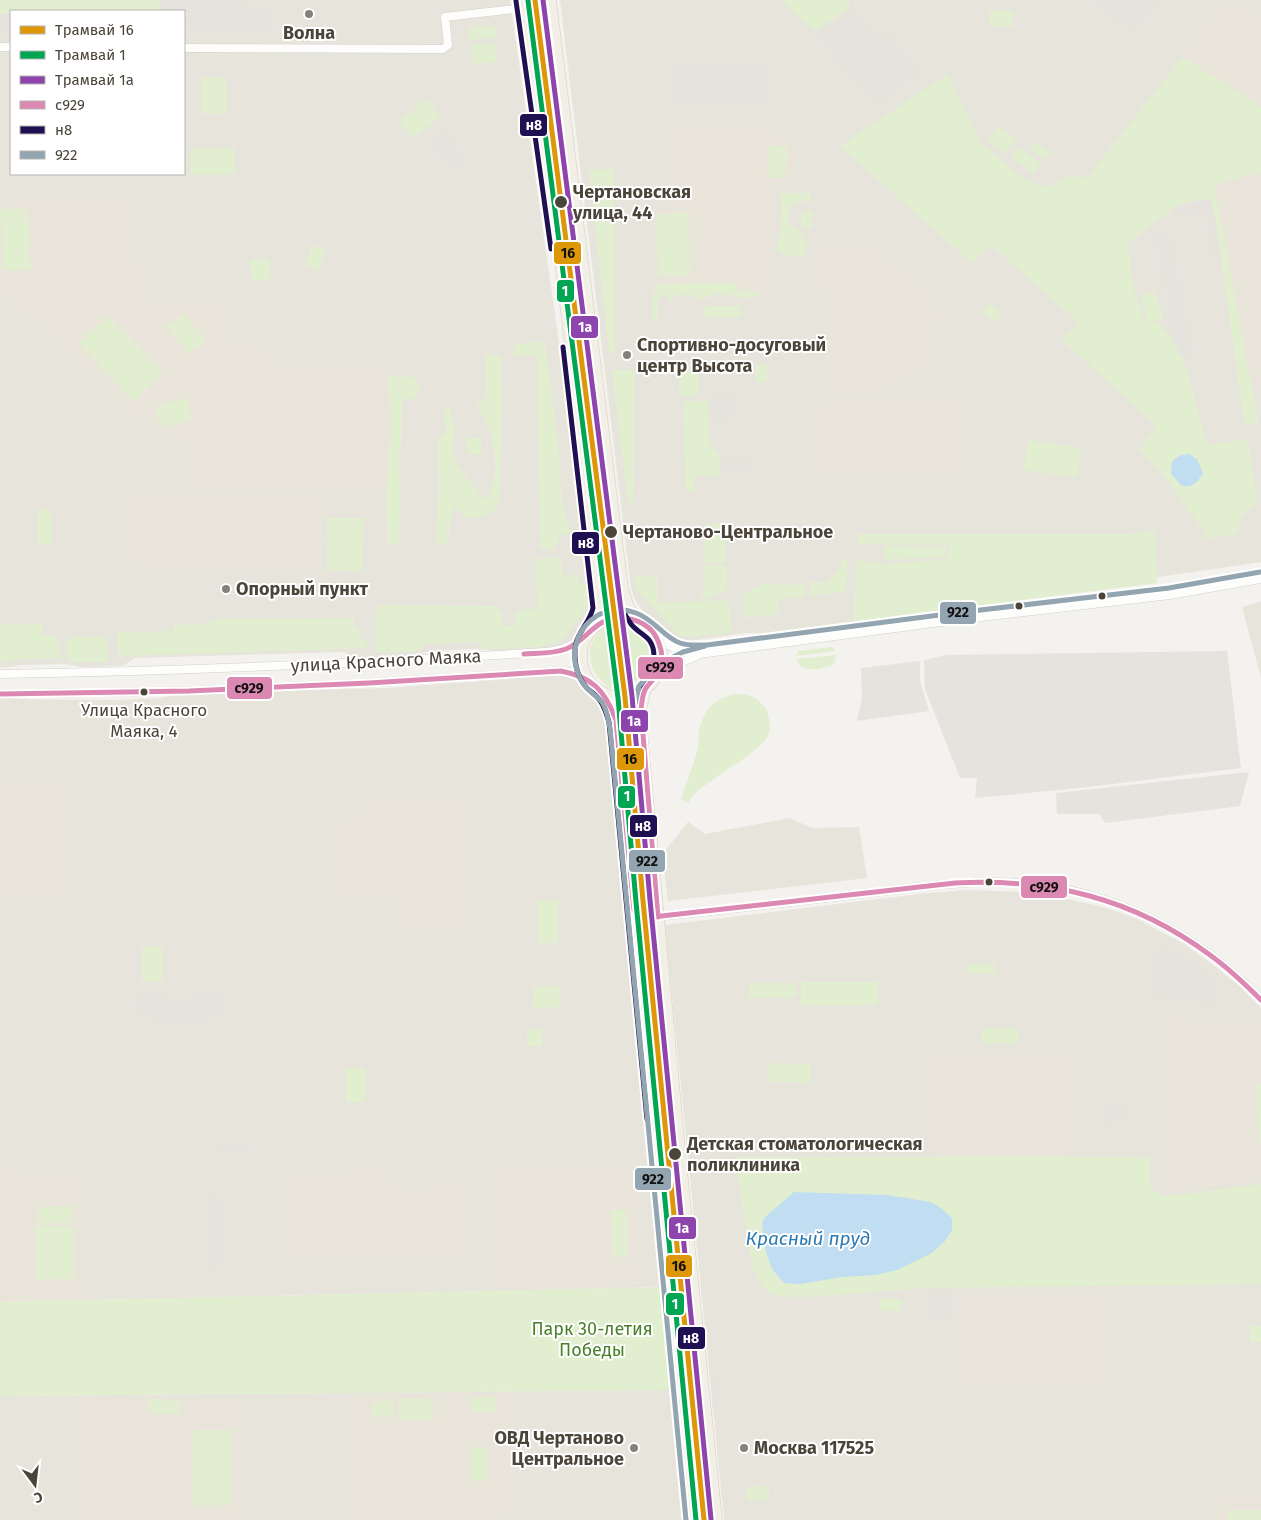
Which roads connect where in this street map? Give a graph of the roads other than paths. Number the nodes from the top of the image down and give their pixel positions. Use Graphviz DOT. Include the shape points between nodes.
graph roads {
  1 [pos="551,0"];
  2 [pos="524,4"];
  3 [pos="185,48"];
  4 [pos="1261,579"];
  5 [pos="638,621"];
  6 [pos="591,630"];
  7 [pos="656,636"];
  8 [pos="707,653"];
  9 [pos="0,674"];
  10 [pos="655,679"];
  11 [pos="591,682"];
  12 [pos="646,689"];
  13 [pos="604,692"];
  14 [pos="0,694"];
  15 [pos="634,910"];
  16 [pos="658,917"];
  17 [pos="662,949"];
  18 [pos="638,950"];
  19 [pos="1261,1000"];
  20 [pos="679,1357"];
  21 [pos="700,1358"];
  22 [pos="704,1395"];
  23 [pos="682,1396"];
  24 [pos="694,1520"];
  25 [pos="717,1520"];
  1 -- 5 [label="main road" via="623,588"];
  2 -- 3 [label="street" via="445,17 448,45 443,49"];
  2 -- 6 [label="main road" via="558,247 601,599 600,616"];
  4 -- 8 [label="street" via="1170,595"];
  5 -- 6 [label="main road" via="615,618"];
  5 -- 7 [label="main road"];
  6 -- 9 [label="street, улица Красного Маяка" via="568,648 546,652 365,663"];
  6 -- 11 [label="main road" via="582,655"];
  7 -- 8 [label="street" via="677,650"];
  7 -- 10 [label="main road" via="662,658"];
  8 -- 10 [label="street" via="670,667"];
  10 -- 12 [label="main road"];
  11 -- 13 [label="main road"];
  11 -- 14 [label="street, улица Красного Маяка" via="561,670 369,683"];
  12 -- 13 [label="main road" via="625,697"];
  12 -- 16 [label="main road" via="641,724"];
  13 -- 15 [label="main road" via="617,727"];
  15 -- 16 [label="street" via="639,917"];
  15 -- 18 [label="main road"];
  16 -- 17 [label="main road"];
  16 -- 19 [label="street" via="963,884 1048,886 1117,904 1150,917 1222,963"];
  17 -- 18 [label="main road" via="658,944 647,942"];
  17 -- 21 [label="main road"];
  18 -- 20 [label="main road"];
  20 -- 21 [label="street" via="688,1363"];
  20 -- 23 [label="main road"];
  21 -- 22 [label="main road"];
  22 -- 23 [label="street" via="695,1388"];
  22 -- 25 [label="main road"];
  23 -- 24 [label="main road"];
}
